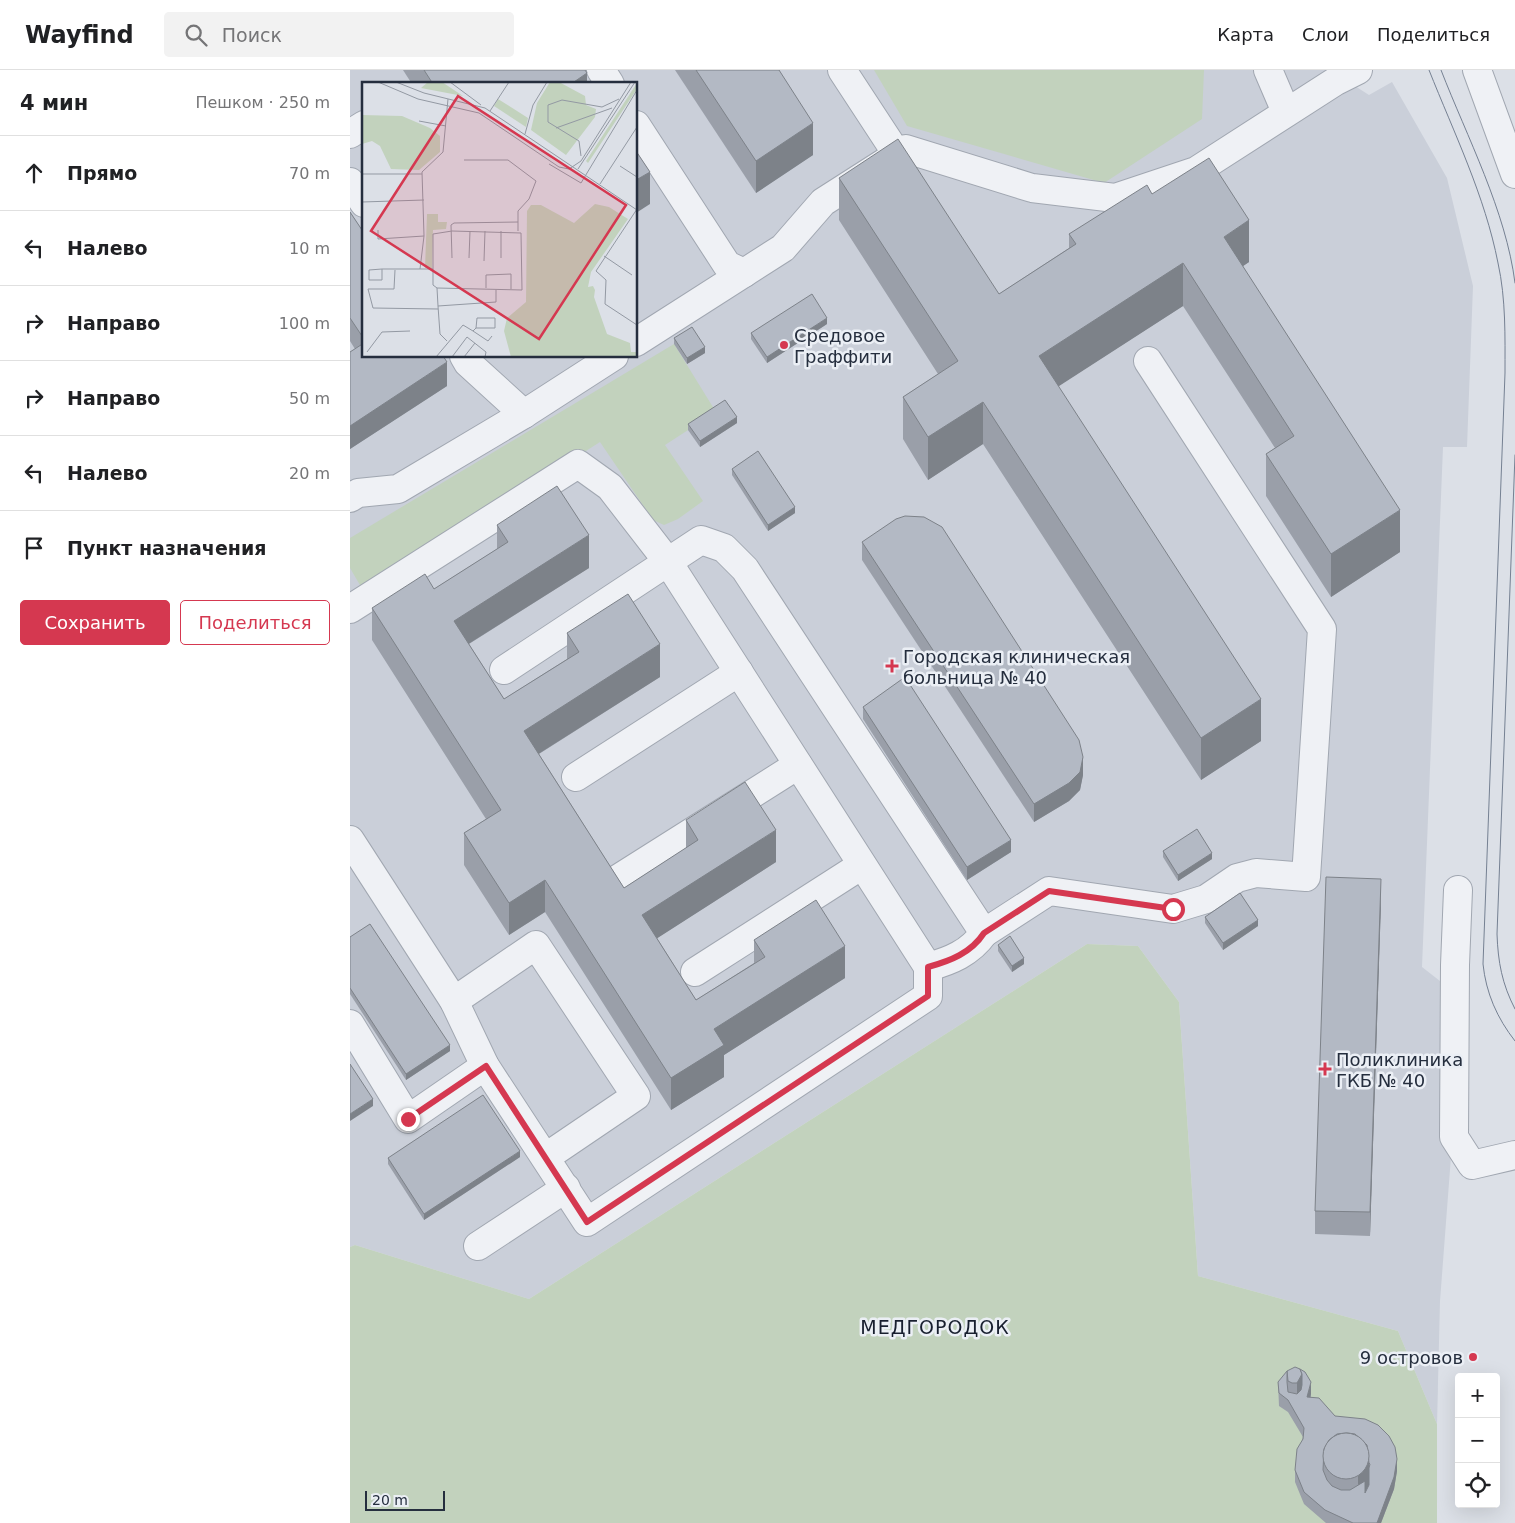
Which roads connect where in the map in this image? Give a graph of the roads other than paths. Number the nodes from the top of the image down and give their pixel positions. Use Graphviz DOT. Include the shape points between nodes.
graph roads {
  1 [pos="601,70"];
  2 [pos="842,70"];
  3 [pos="1268,70"];
  4 [pos="1358,70"];
  5 [pos="1477,70"];
  6 [pos="609,82"];
  7 [pos="1286,112"];
  8 [pos="362,127"];
  9 [pos="638,128"];
  10 [pos="350,134"];
  11 [pos="897,154"];
  12 [pos="1515,174"];
  13 [pos="350,182"];
  14 [pos="362,200"];
  15 [pos="744,273"];
  16 [pos="638,341"];
  17 [pos="465,358"];
  18 [pos="611,358"];
  19 [pos="1148,361"];
  20 [pos="524,414"];
  21 [pos="350,498"];
  22 [pos="668,562"];
  23 [pos="353,600"];
  24 [pos="504,670"];
  25 [pos="739,672"];
  26 [pos="798,765"];
  27 [pos="576,777"];
  28 [pos="350,840"];
  29 [pos="862,865"];
  30 [pos="616,880"];
  31 [pos="1458,890"];
  32 [pos="984,933"];
  33 [pos="928,967"];
  34 [pos="695,972"];
  35 [pos="454,1002"];
  36 [pos="350,1024"];
  37 [pos="486,1066"];
  38 [pos="1515,1155"];
  39 [pos="546,1157"];
  40 [pos="566,1188"];
  41 [pos="478,1246"];
  1 -- 6 [label="street"];
  2 -- 11 [label="street"];
  3 -- 7 [label="street"];
  4 -- 7 [label="street"];
  5 -- 12 [label="street"];
  7 -- 11 [label="street" via="1196,171 1115,198 1032,188 906,149"];
  8 -- 10 [label="street"];
  9 -- 15 [label="street" via="726,265"];
  11 -- 15 [label="street" via="823,202 783,248"];
  13 -- 14 [label="street"];
  15 -- 16 [label="street"];
  17 -- 20 [label="street"];
  18 -- 20 [label="street"];
  19 -- 32 [label="street" via="1322,630 1306,877 1256,873 1237,878 1206,899 1173,909 1049,891"];
  20 -- 21 [label="street" via="398,489 358,492"];
  22 -- 23 [label="street" via="610,487 578,464"];
  22 -- 24 [label="street"];
  22 -- 25 [label="street"];
  22 -- 32 [label="street" via="701,540 724,548 745,569"];
  25 -- 26 [label="street"];
  25 -- 27 [label="street"];
  26 -- 29 [label="street"];
  26 -- 30 [label="street"];
  28 -- 35 [label="street"];
  29 -- 33 [label="street"];
  29 -- 34 [label="street"];
  31 -- 38 [label="street" via="1454,1137 1472,1165"];
  32 -- 33 [label="street" via="977,943 952,960"];
  33 -- 40 [label="street" via="928,996 587,1222"];
  35 -- 37 [label="street"];
  35 -- 39 [label="street" via="536,945 636,1096"];
  36 -- 37 [label="street" via="408,1119"];
  37 -- 39 [label="street"];
  39 -- 40 [label="street"];
  40 -- 41 [label="street"];
}
